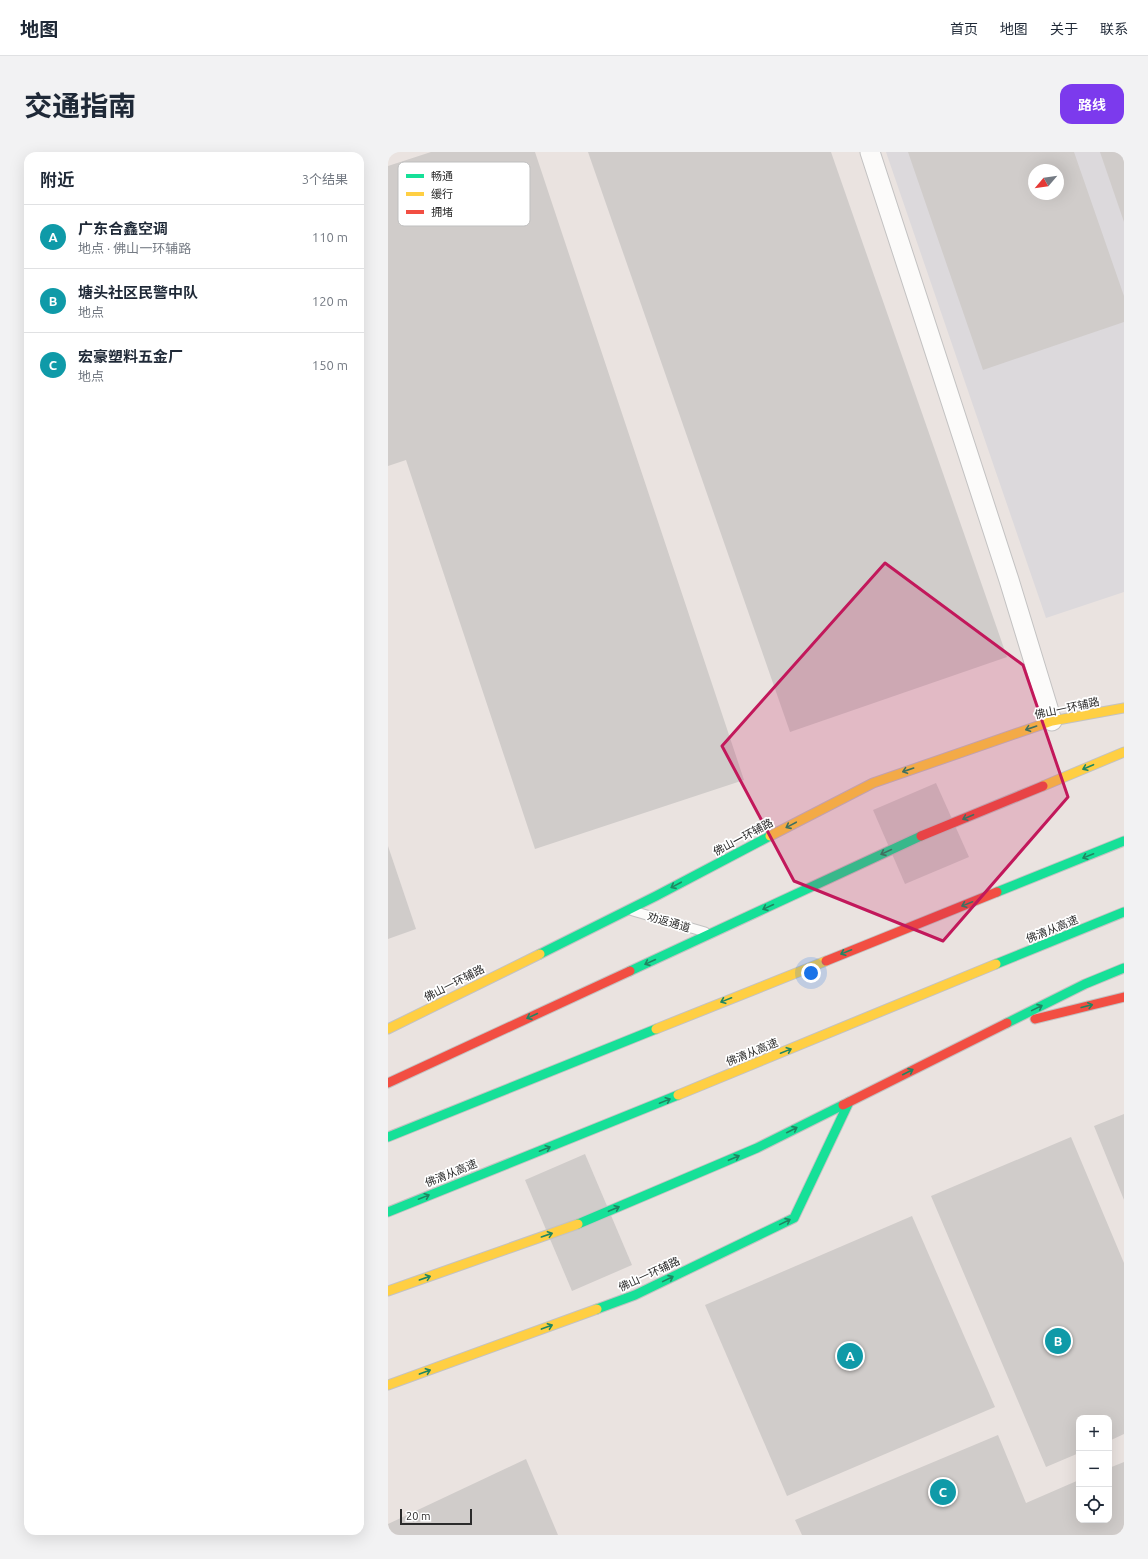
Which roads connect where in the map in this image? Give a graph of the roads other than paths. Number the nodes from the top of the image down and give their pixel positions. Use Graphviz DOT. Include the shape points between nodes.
graph roads {
  1 [pos="870,152"];
  2 [pos="1124,708"];
  3 [pos="1052,721"];
  4 [pos="1124,752"];
  5 [pos="1124,841"];
  6 [pos="628,910"];
  7 [pos="1124,912"];
  8 [pos="710,934"];
  9 [pos="1124,968"];
  10 [pos="1124,997"];
  11 [pos="388,1029"];
  12 [pos="994,1029"];
  13 [pos="388,1082"];
  14 [pos="849,1102"];
  15 [pos="388,1136"];
  16 [pos="388,1212"];
  17 [pos="388,1291"];
  18 [pos="388,1384"];
  1 -- 3 [label="street" via="1007,572"];
  2 -- 3 [label="main road, 佛山一环辅路"];
  3 -- 6 [label="main road, 佛山一环辅路, one-way" via="873,783"];
  4 -- 8 [label="main road, one-way" via="921,836"];
  5 -- 15 [label="main road, one-way"];
  6 -- 8 [label="lane, 劝返通道"];
  6 -- 11 [label="main road, 佛山一环辅路"];
  16 -- 7 [label="main road, 佛清从高速, one-way"];
  8 -- 13 [label="main road, one-way"];
  12 -- 9 [label="main road, one-way" via="1085,984"];
  12 -- 10 [label="main road, one-way"];
  14 -- 12 [label="main road, one-way"];
  17 -- 14 [label="main road, one-way" via="578,1224 758,1148"];
  18 -- 14 [label="main road, 佛山一环辅路, one-way" via="635,1295 794,1218"];
}
